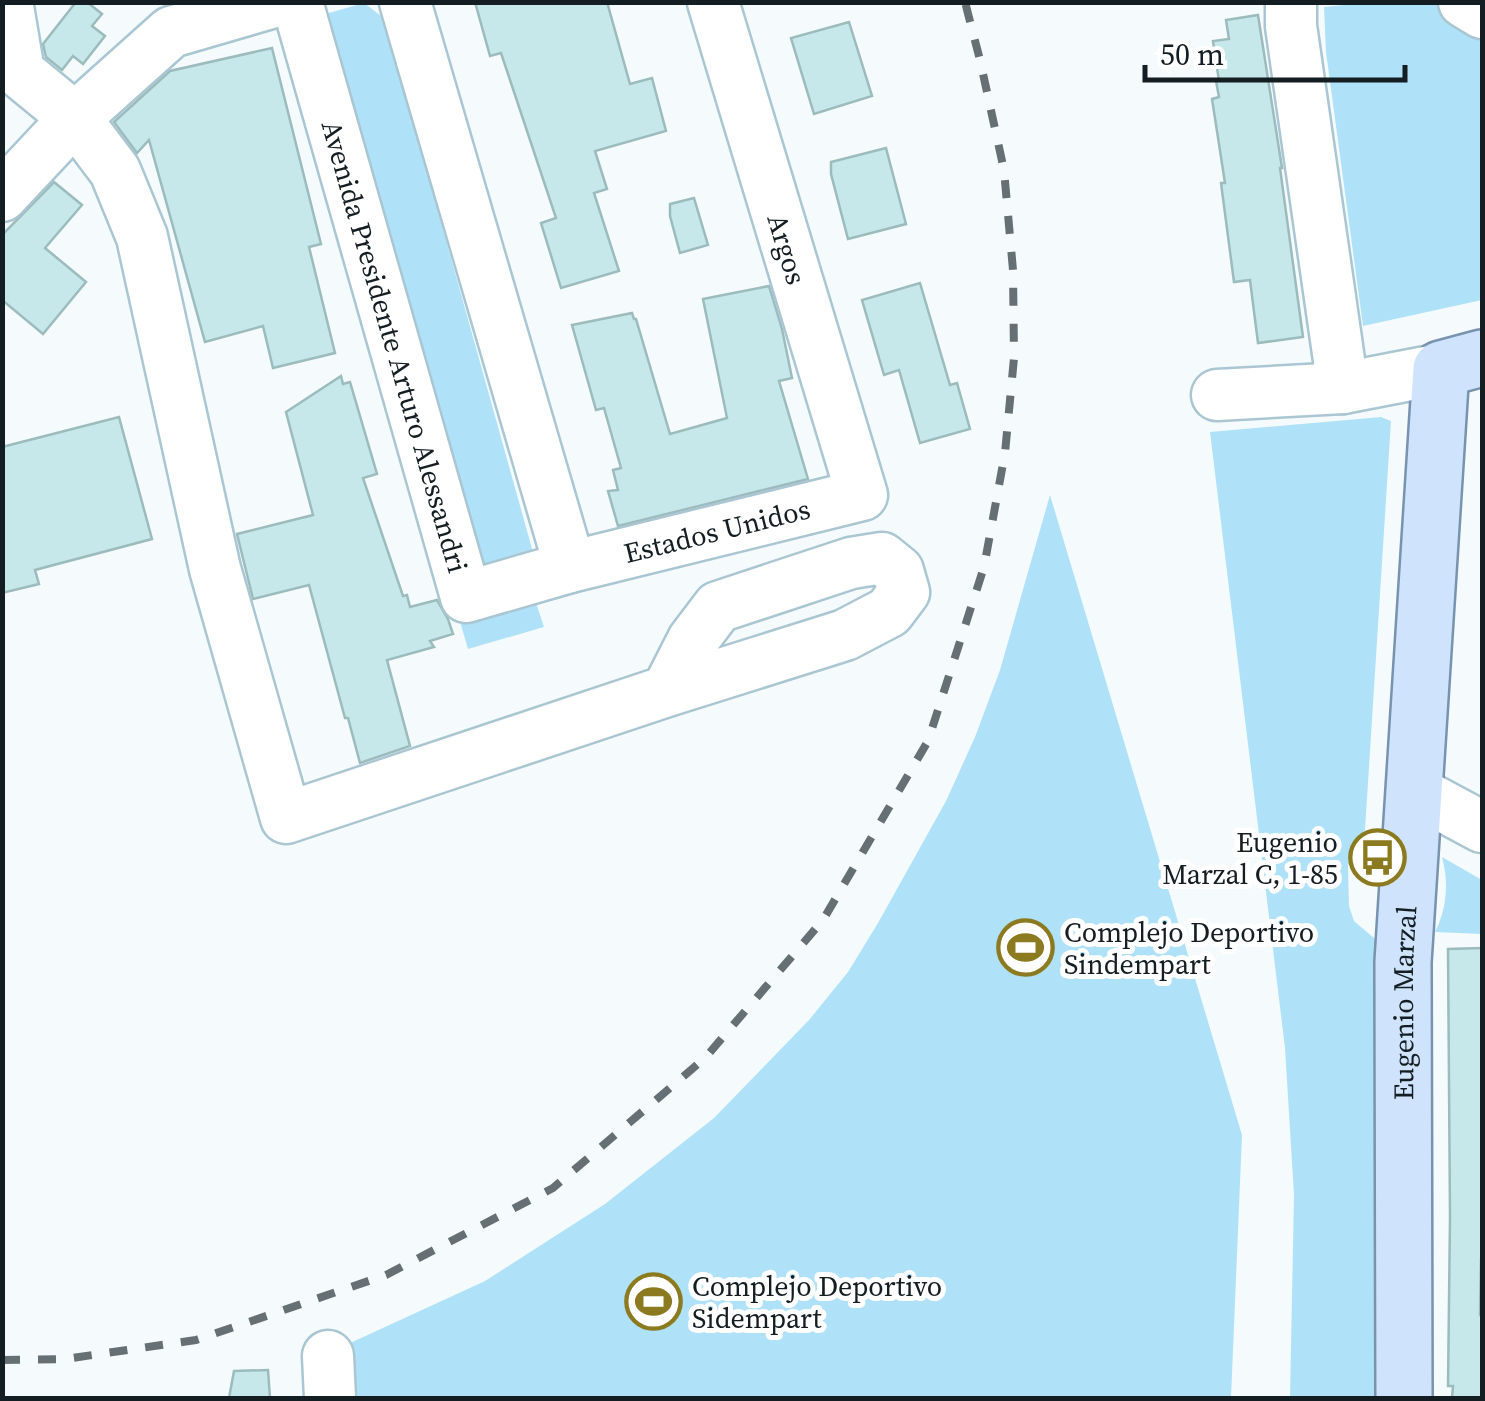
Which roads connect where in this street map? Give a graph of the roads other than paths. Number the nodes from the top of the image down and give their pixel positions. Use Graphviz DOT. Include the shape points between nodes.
graph roads {
  1 [pos="274,2"];
  2 [pos="298,2"];
  3 [pos="404,2"];
  4 [pos="712,2"];
  5 [pos="1291,2"];
  6 [pos="1464,2"];
  7 [pos="2,4"];
  8 [pos="1482,13"];
  9 [pos="76,118"];
  10 [pos="2,196"];
  11 [pos="1462,364"];
  12 [pos="1343,388"];
  13 [pos="1217,395"];
  14 [pos="862,495"];
  15 [pos="570,568"];
  16 [pos="667,691"];
  17 [pos="1413,790"];
  18 [pos="1482,827"];
  19 [pos="1404,1398"];
  1 -- 9 [label="street" via="171,32"];
  2 -- 15 [label="street, Avenida Presidente Arturo Alessandri" via="466,598"];
  3 -- 15 [label="street"];
  4 -- 14 [label="street, Argos"];
  5 -- 12 [label="street"];
  6 -- 8 [label="street"];
  7 -- 9 [label="street" via="8,7 19,72"];
  9 -- 10 [label="street"];
  9 -- 16 [label="street" via="115,171 142,237 215,569 286,818"];
  11 -- 12 [label="street"];
  11 -- 17 [label="main road, Eugenio Marzal"];
  12 -- 13 [label="street"];
  14 -- 15 [label="street, Estados Unidos"];
  17 -- 18 [label="street"];
  17 -- 19 [label="main road, Eugenio Marzal" via="1403,962"];
}
